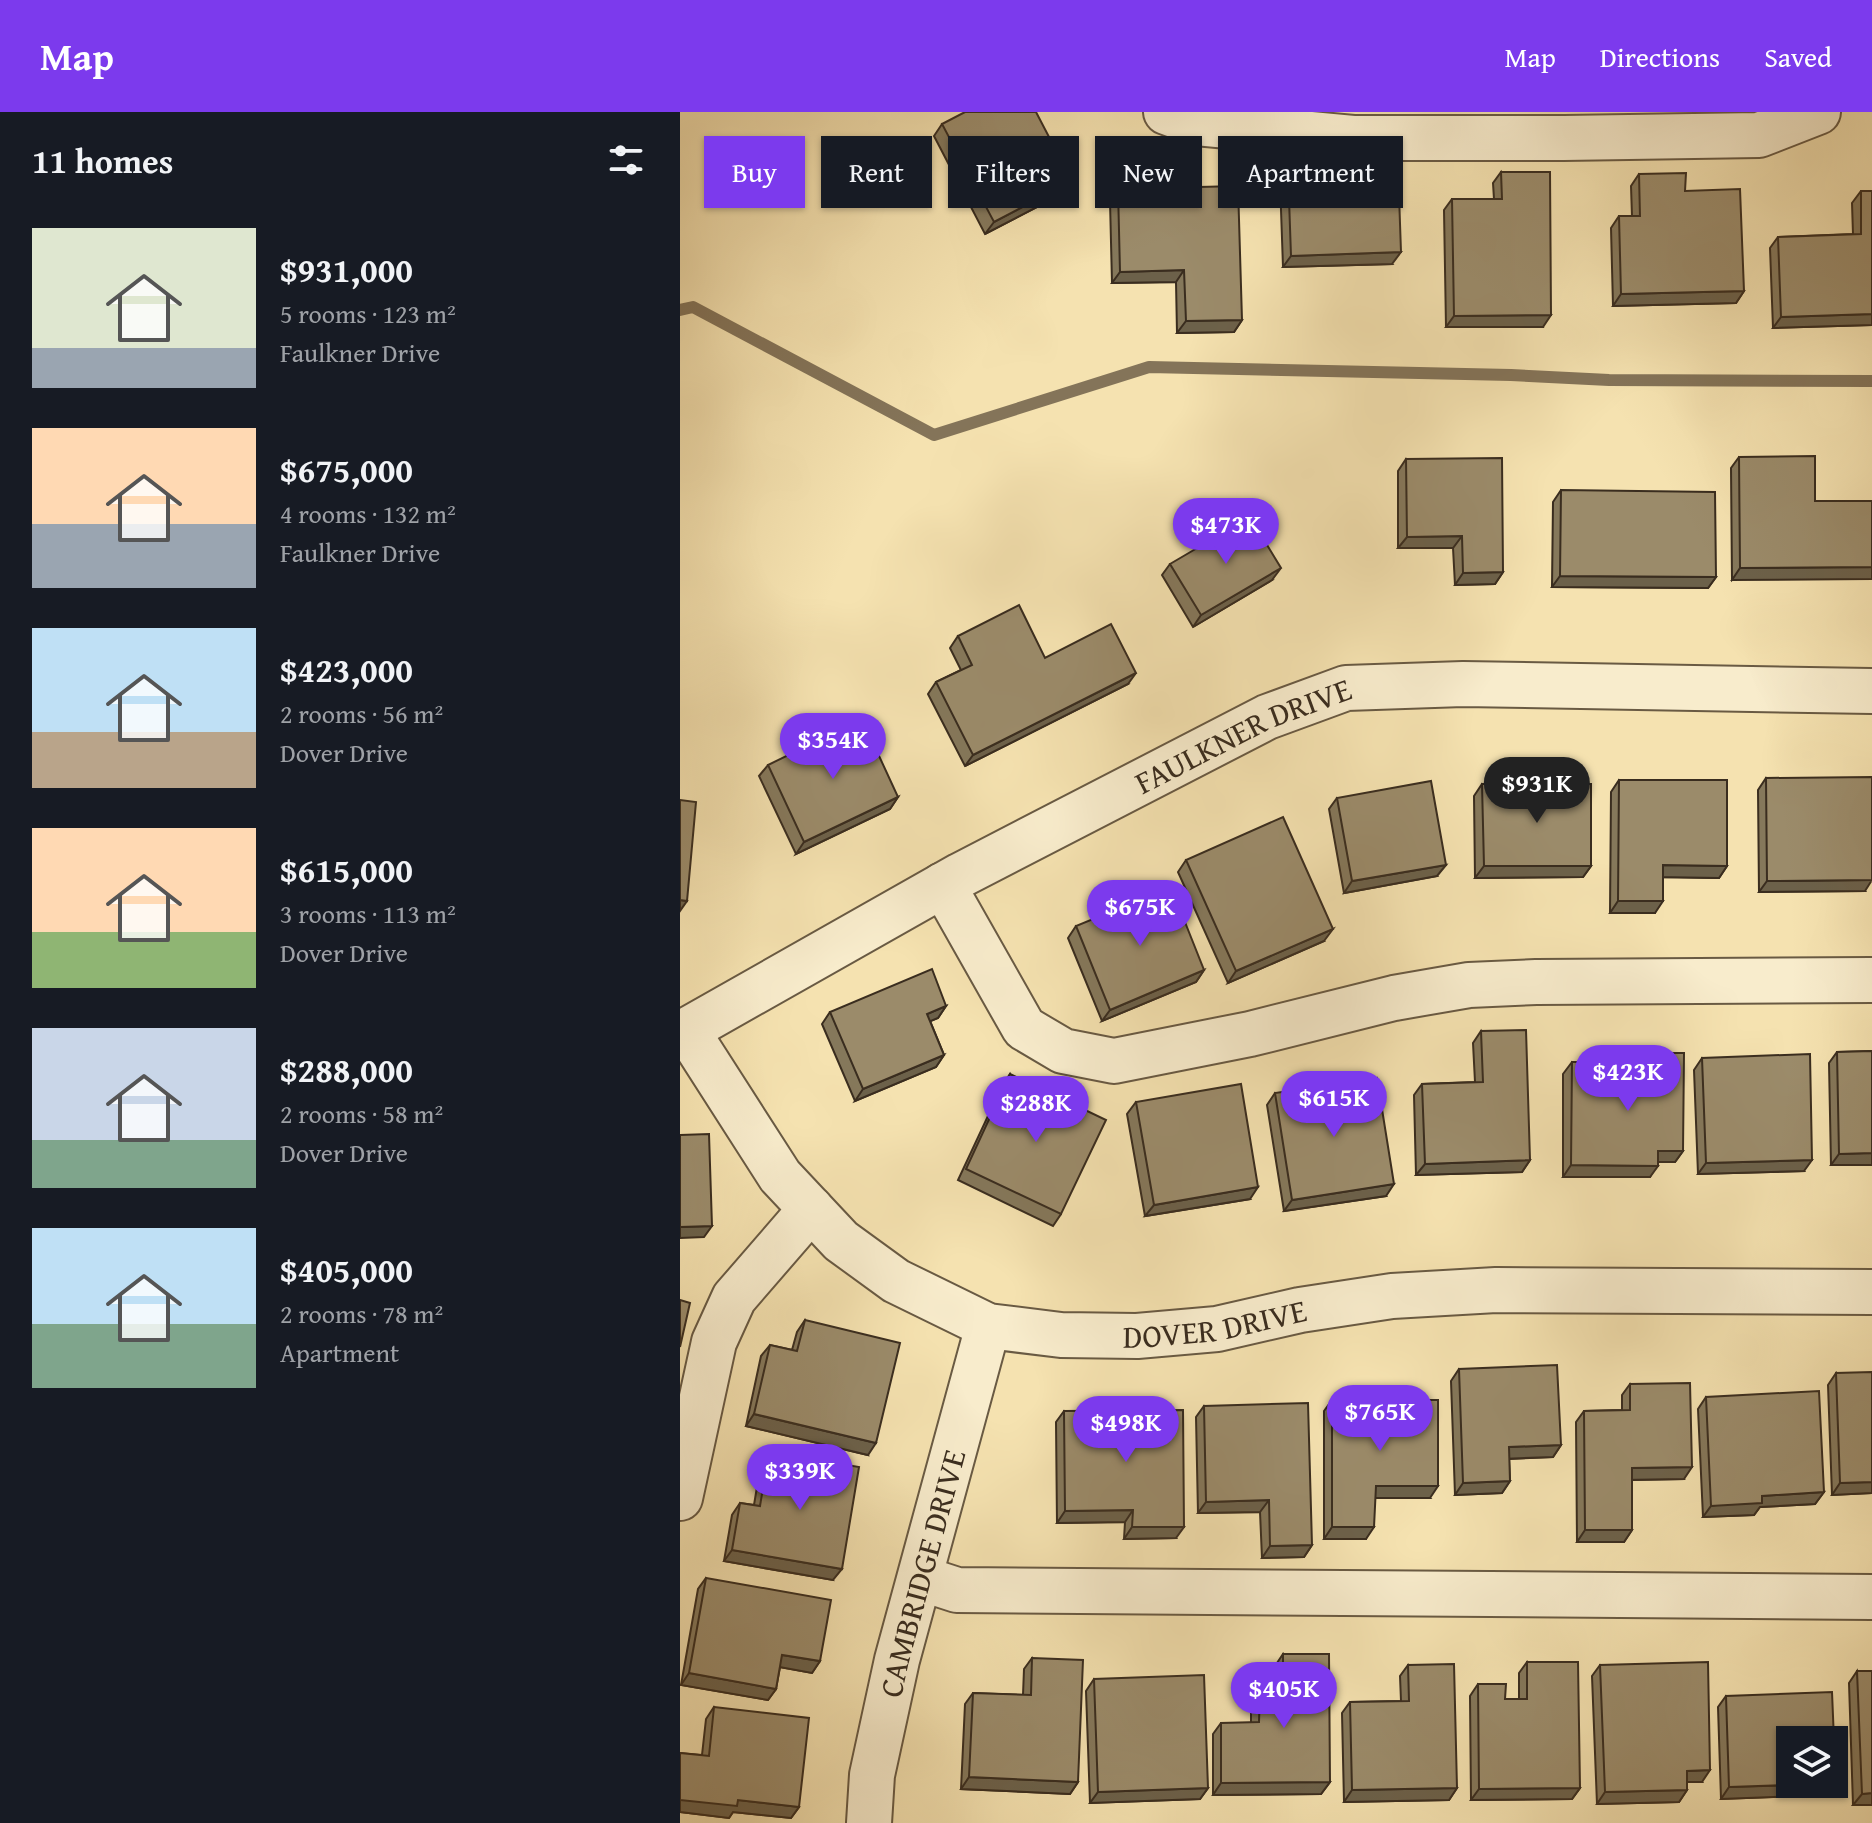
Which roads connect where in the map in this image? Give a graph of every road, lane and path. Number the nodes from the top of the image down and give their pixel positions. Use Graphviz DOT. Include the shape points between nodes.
graph roads {
  1 [pos="1166,112"];
  2 [pos="1818,112"];
  3 [pos="1872,691"];
  4 [pos="943,885"];
  5 [pos="1872,980"];
  6 [pos="683,1032"];
  7 [pos="811,1209"];
  8 [pos="1872,1292"];
  9 [pos="988,1326"];
  10 [pos="680,1498"];
  11 [pos="920,1578"];
  12 [pos="1872,1597"];
  13 [pos="869,1823"];
  1 -- 2 [label="street" via="1196,123 1353,138 1759,135"];
  3 -- 4 [label="street, FAULKNER DRIVE" via="1463,684 1346,688 1267,717"];
  4 -- 5 [label="street" via="1024,1028 1063,1051 1114,1061 1469,985"];
  4 -- 6 [label="street, FAULKNER DRIVE"];
  6 -- 7 [label="street, DOVER DRIVE" via="780,1176"];
  7 -- 9 [label="street, DOVER DRIVE" via="841,1241 896,1281"];
  7 -- 10 [label="street" via="734,1298 714,1342"];
  8 -- 9 [label="street, DOVER DRIVE" via="1496,1290 1392,1296 1217,1329 1137,1336 1061,1335"];
  9 -- 11 [label="street, CAMBRIDGE DRIVE"];
  11 -- 12 [label="street" via="957,1590"];
  11 -- 13 [label="street, CAMBRIDGE DRIVE" via="872,1775"];
}
